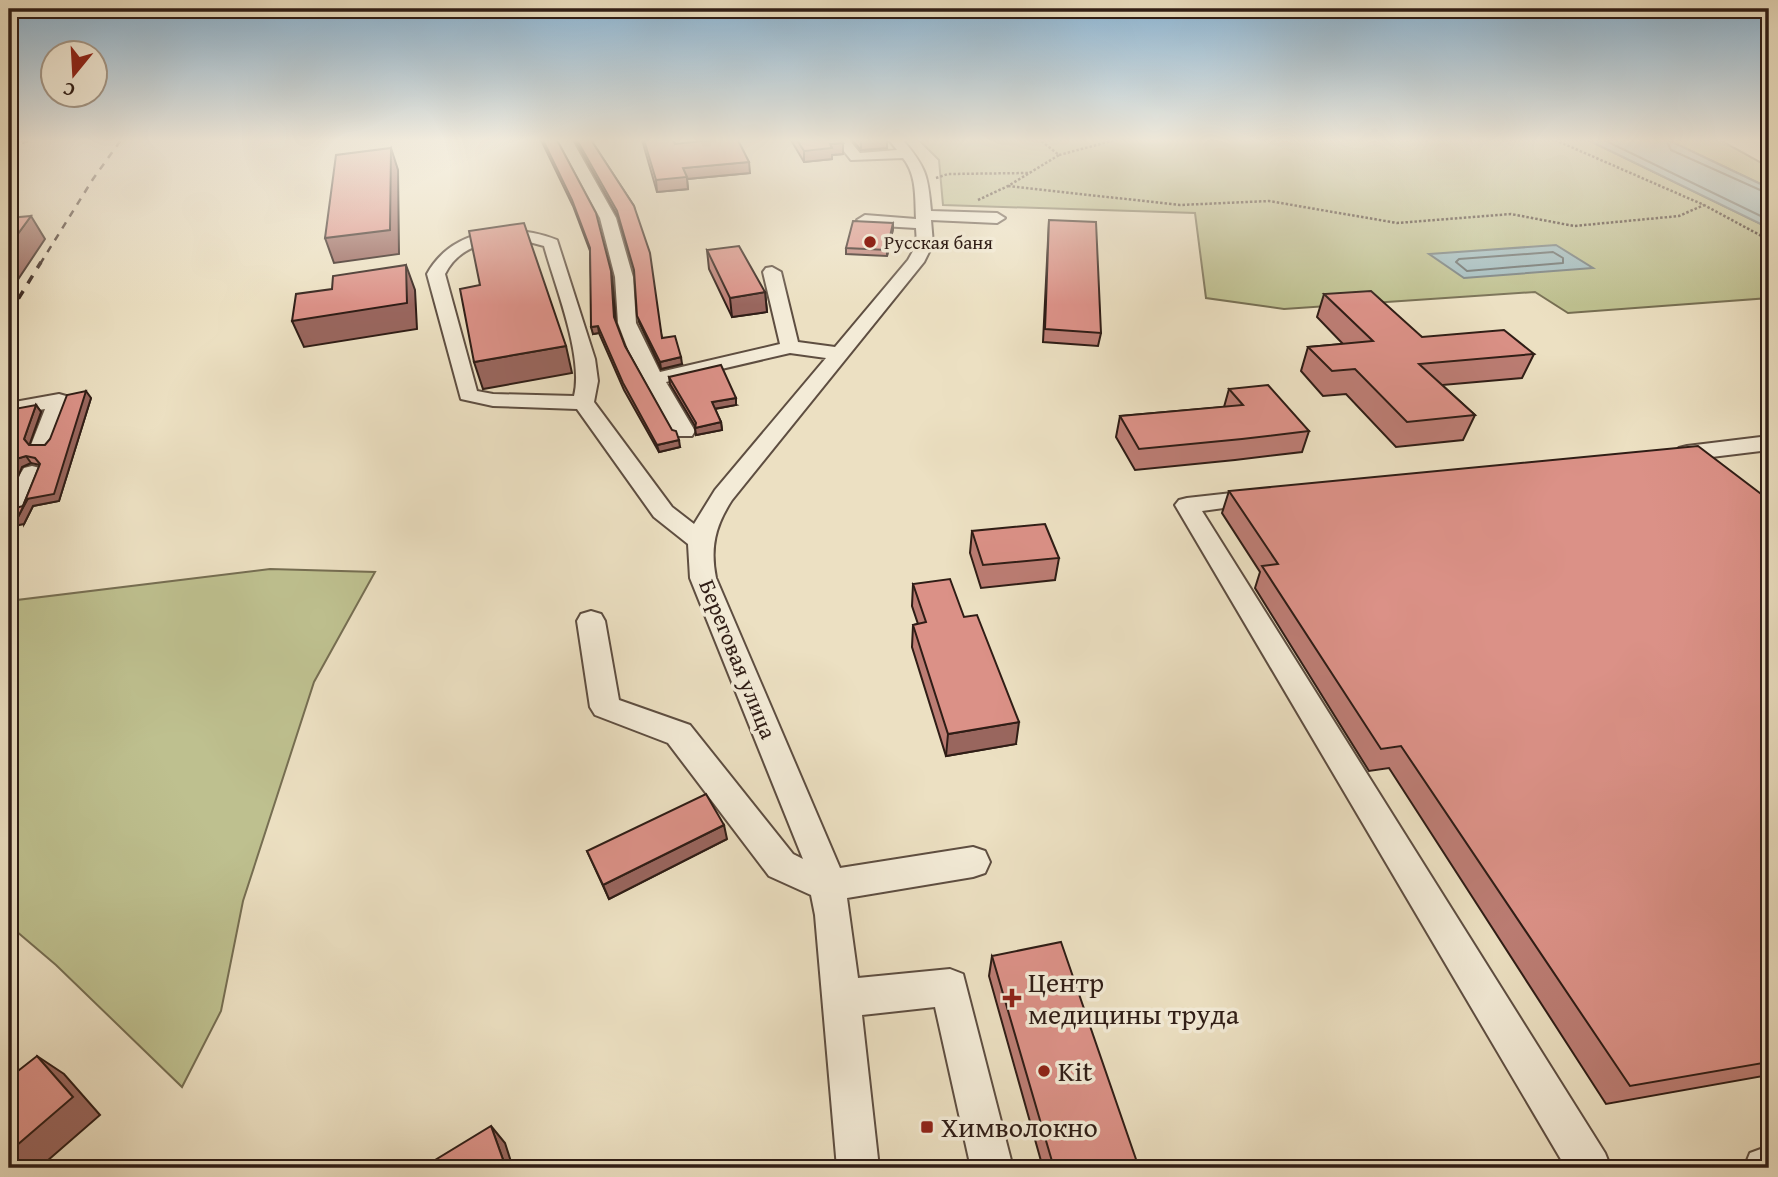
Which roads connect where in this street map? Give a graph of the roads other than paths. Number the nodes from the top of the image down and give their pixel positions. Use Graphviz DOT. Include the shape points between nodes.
graph roads {
  1 [pos="595,195"];
  2 [pos="920,195"];
  3 [pos="997,218"];
  4 [pos="924,219"];
  5 [pos="866,220"];
  6 [pos="772,272"];
  7 [pos="790,347"];
  8 [pos="841,354"];
  9 [pos="654,379"];
  10 [pos="583,403"];
  11 [pos="9,409"];
  12 [pos="684,431"];
  13 [pos="1769,443"];
  14 [pos="41,445"];
  15 [pos="1673,455"];
  16 [pos="32,473"];
  17 [pos="1718,477"];
  18 [pos="1284,495"];
  19 [pos="9,509"];
  20 [pos="699,540"];
  21 [pos="591,621"];
  22 [pos="973,862"];
  23 [pos="827,887"];
  24 [pos="841,998"];
  25 [pos="858,1168"];
  26 [pos="992,1168"];
  27 [pos="1590,1168"];
  1 -- 9 [label="street" via="608,218 624,277 628,323"];
  2 -- 4 [label="street"];
  3 -- 4 [label="street"];
  4 -- 5 [label="street"];
  4 -- 8 [label="street" via="925,244 916,262"];
  6 -- 7 [label="street"];
  7 -- 8 [label="lane"];
  7 -- 9 [label="lane"];
  8 -- 20 [label="street" via="723,495"];
  9 -- 12 [label="street"];
  10 -- 10 [label="lane" via="588,381 585,359 551,243 524,235 488,238 444,256 436,274 468,395"];
  10 -- 20 [label="street" via="663,512"];
  11 -- 14 [label="street" via="59,400"];
  13 -- 15 [label="street"];
  15 -- 17 [label="lane"];
  16 -- 19 [label="street" via="18,507"];
  18 -- 27 [label="lane" via="1187,505"];
  20 -- 23 [label="street, Береговая улица" via="703,578 821,861"];
  21 -- 23 [label="street" via="605,707 678,734 781,865"];
  22 -- 23 [label="street"];
  23 -- 24 [label="street, Береговая улица"];
  24 -- 25 [label="street, Береговая улица"];
  24 -- 26 [label="street" via="950,987"];
}
